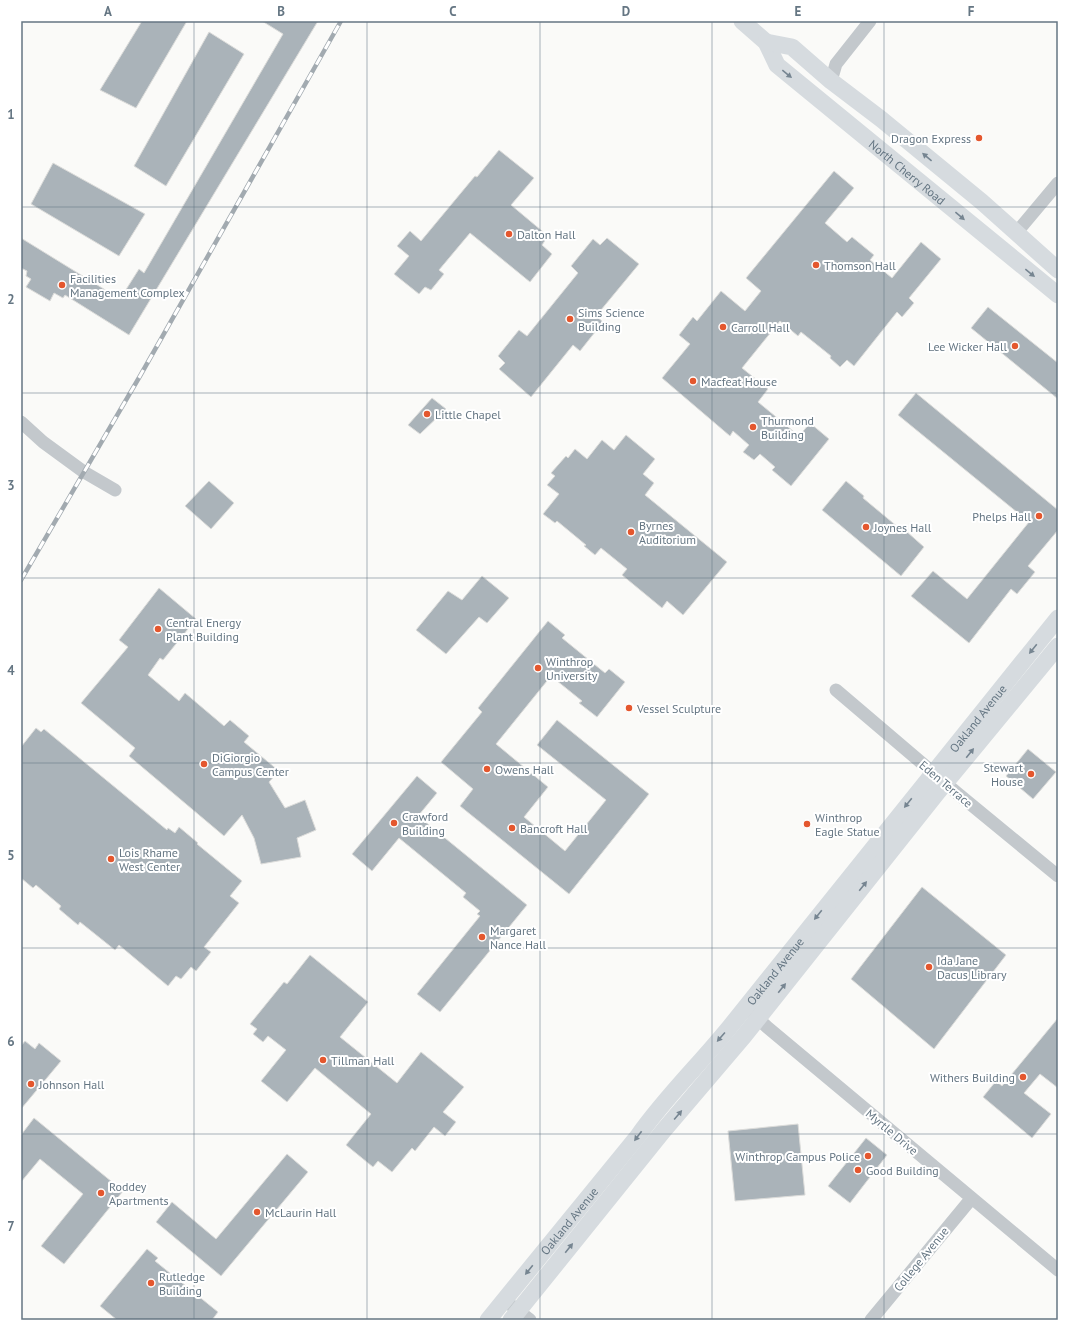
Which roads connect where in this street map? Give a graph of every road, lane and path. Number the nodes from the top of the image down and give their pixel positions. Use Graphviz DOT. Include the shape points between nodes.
graph roads {
  1 [pos="742,21"];
  2 [pos="870,21"];
  3 [pos="766,42"];
  4 [pos="831,81"];
  5 [pos="1058,183"];
  6 [pos="1016,233"];
  7 [pos="1058,270"];
  8 [pos="1058,295"];
  9 [pos="21,422"];
  10 [pos="115,490"];
  11 [pos="1058,618"];
  12 [pos="1058,646"];
  13 [pos="836,690"];
  14 [pos="932,772"];
  15 [pos="946,784"];
  16 [pos="1058,876"];
  17 [pos="752,1012"];
  18 [pos="971,1199"];
  19 [pos="1058,1270"];
  20 [pos="504,1300"];
  21 [pos="520,1317"];
  22 [pos="488,1320"];
  23 [pos="871,1320"];
  1 -- 3 [label="main road, North Cherry Road"];
  2 -- 4 [label="street" via="836,64"];
  3 -- 4 [label="main road, North Cherry Road" via="792,47"];
  3 -- 8 [label="main road, North Cherry Road, one-way" via="777,65"];
  6 -- 4 [label="main road, North Cherry Road, one-way" via="886,123"];
  5 -- 6 [label="street"];
  6 -- 7 [label="main road, North Cherry Road"];
  9 -- 10 [label="street" via="84,472"];
  11 -- 14 [label="main road, Oakland Avenue, one-way"];
  15 -- 12 [label="main road, Oakland Avenue, one-way"];
  13 -- 14 [label="street, Eden Terrace"];
  14 -- 15 [label="street, Eden Terrace"];
  14 -- 17 [label="main road, Oakland Avenue, one-way"];
  15 -- 16 [label="street, Eden Terrace"];
  17 -- 15 [label="main road, Oakland Avenue, one-way"];
  17 -- 18 [label="street, Myrtle Drive"];
  17 -- 20 [label="main road, Oakland Avenue, one-way" via="651,1118"];
  21 -- 17 [label="main road, Oakland Avenue, one-way" via="660,1136 744,1036"];
  18 -- 19 [label="street, Myrtle Drive"];
  18 -- 23 [label="street, College Avenue"];
  20 -- 21 [label="street"];
  20 -- 22 [label="main road, Oakland Avenue"];
}
